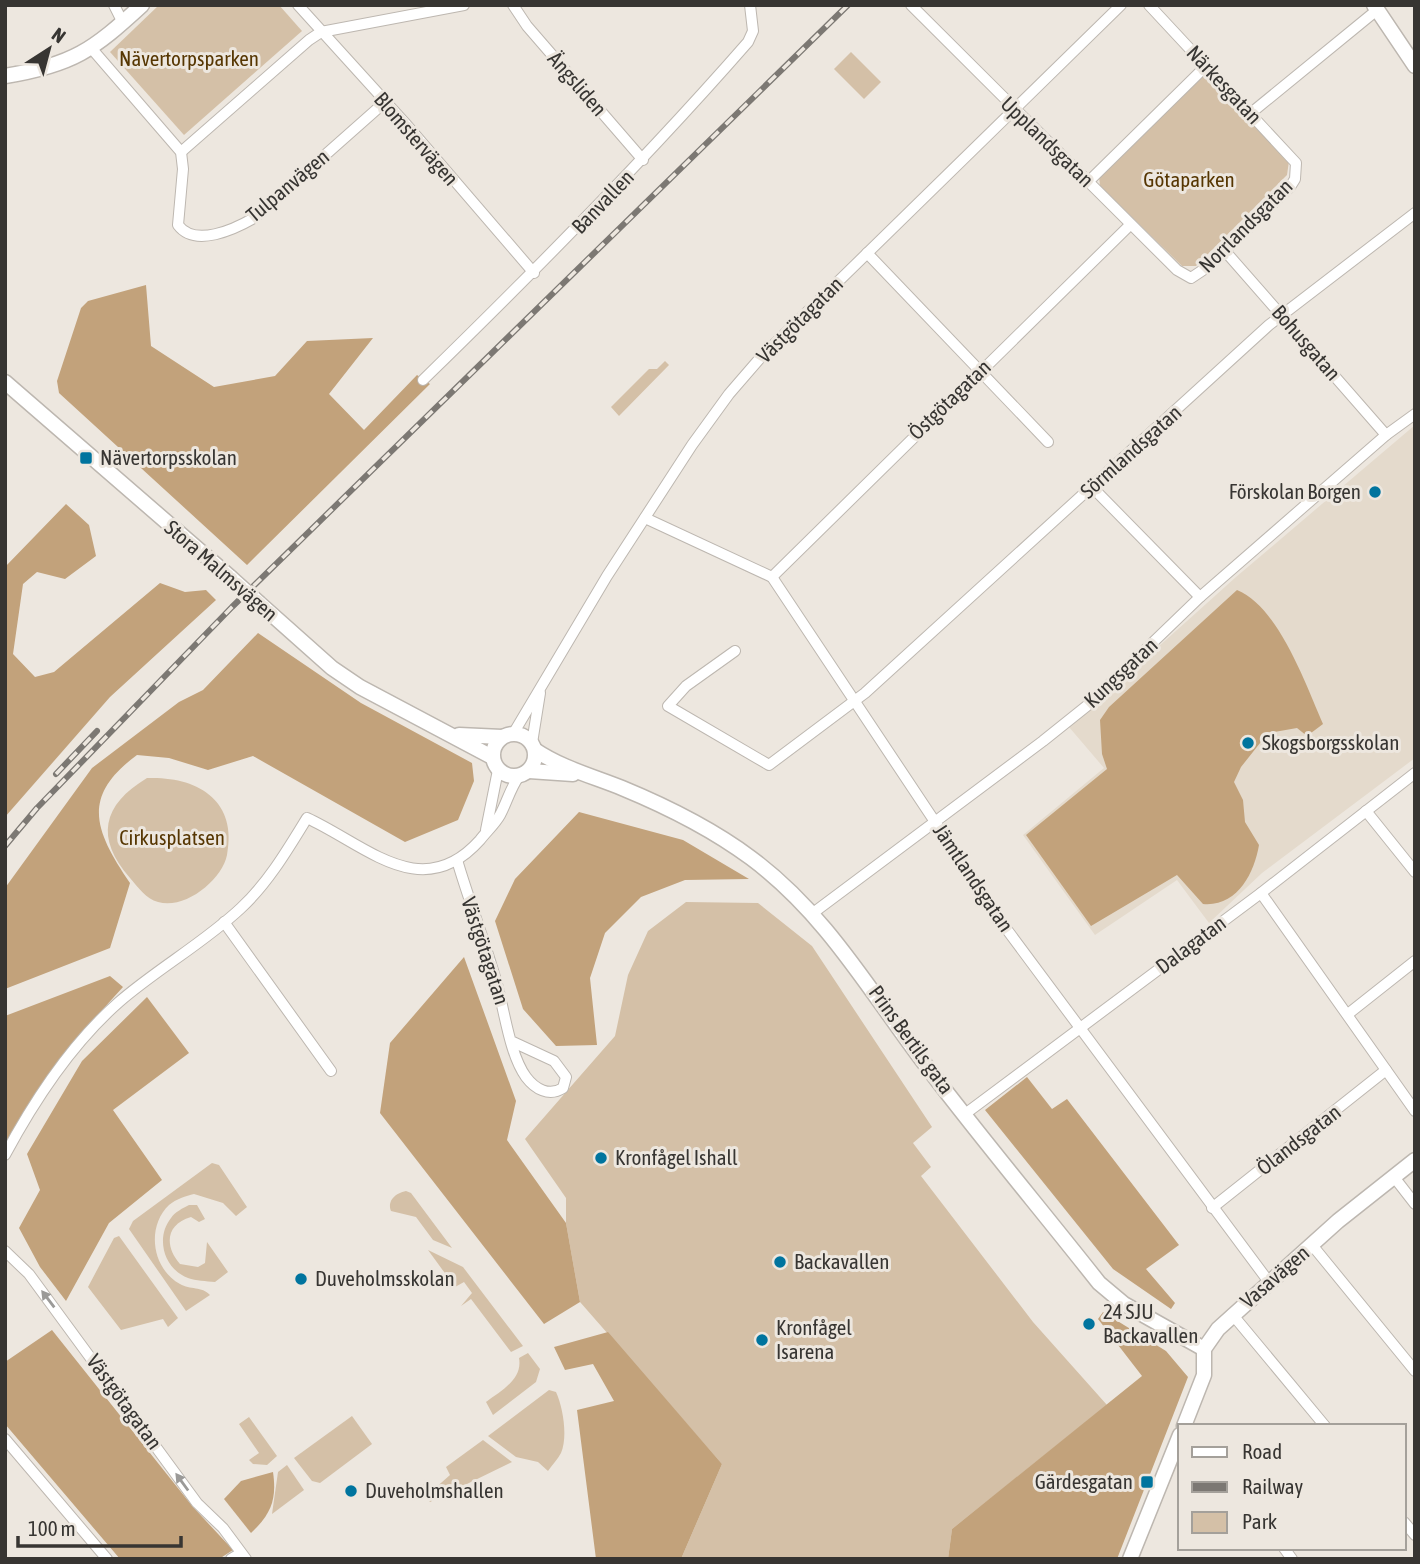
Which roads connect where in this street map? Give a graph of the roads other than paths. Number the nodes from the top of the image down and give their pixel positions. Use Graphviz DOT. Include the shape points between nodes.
graph roads {
  1 [pos="114,5"];
  2 [pos="142,5"];
  3 [pos="298,5"];
  4 [pos="464,5"];
  5 [pos="513,5"];
  6 [pos="750,5"];
  7 [pos="911,5"];
  8 [pos="1121,5"];
  9 [pos="1149,5"];
  10 [pos="1376,8"];
  11 [pos="123,23"];
  12 [pos="321,32"];
  13 [pos="92,50"];
  14 [pos="1414,62"];
  15 [pos="1206,66"];
  16 [pos="5,76"];
  17 [pos="386,102"];
  18 [pos="1014,111"];
  19 [pos="1251,113"];
  20 [pos="181,152"];
  21 [pos="643,160"];
  22 [pos="1297,165"];
  23 [pos="1088,182"];
  24 [pos="1415,213"];
  25 [pos="1130,225"];
  26 [pos="1225,251"];
  27 [pos="867,253"];
  28 [pos="534,273"];
  29 [pos="1185,276"];
  30 [pos="1282,315"];
  31 [pos="980,371"];
  32 [pos="423,380"];
  33 [pos="5,382"];
  34 [pos="1415,414"];
  35 [pos="1385,435"];
  36 [pos="1048,442"];
  37 [pos="1092,487"];
  38 [pos="645,518"];
  39 [pos="772,577"];
  40 [pos="1200,597"];
  41 [pos="736,651"];
  42 [pos="542,686"];
  43 [pos="855,701"];
  44 [pos="454,735"];
  45 [pos="507,735"];
  46 [pos="533,747"];
  47 [pos="495,763"];
  48 [pos="524,773"];
  49 [pos="1415,773"];
  50 [pos="583,774"];
  51 [pos="1366,811"];
  52 [pos="935,822"];
  53 [pos="485,834"];
  54 [pos="457,860"];
  55 [pos="1415,872"];
  56 [pos="1261,893"];
  57 [pos="813,913"];
  58 [pos="224,922"];
  59 [pos="1415,961"];
  60 [pos="1348,1014"];
  61 [pos="1079,1029"];
  62 [pos="513,1042"];
  63 [pos="1387,1070"];
  64 [pos="331,1071"];
  65 [pos="1415,1111"];
  66 [pos="965,1114"];
  67 [pos="5,1155"];
  68 [pos="1415,1160"];
  69 [pos="1394,1177"];
  70 [pos="1415,1204"];
  71 [pos="1212,1208"];
  72 [pos="1312,1245"];
  73 [pos="5,1251"];
  74 [pos="1269,1282"];
  75 [pos="1233,1314"];
  76 [pos="1204,1349"];
  77 [pos="1415,1371"];
  78 [pos="1185,1424"];
  79 [pos="1323,1424"];
  80 [pos="5,1439"];
  81 [pos="1178,1443"];
  82 [pos="244,1556"];
  83 [pos="1132,1558"];
  84 [pos="107,1559"];
  85 [pos="231,1559"];
  1 -- 11 [label="street"];
  2 -- 11 [label="street"];
  3 -- 12 [label="street, Blomstervägen"];
  4 -- 12 [label="street"];
  5 -- 21 [label="street, Ängsliden"];
  6 -- 21 [label="street, Banvallen" via="753,31 748,41"];
  7 -- 18 [label="street, Upplandsgatan"];
  8 -- 18 [label="street, Västgötagatan"];
  9 -- 15 [label="street, Närkesgatan"];
  10 -- 14 [label="street"];
  10 -- 19 [label="street"];
  11 -- 13 [label="street"];
  12 -- 17 [label="street, Blomstervägen"];
  12 -- 20 [label="street"];
  13 -- 16 [label="street" via="39,70"];
  13 -- 20 [label="street"];
  15 -- 19 [label="street, Närkesgatan"];
  15 -- 23 [label="street"];
  17 -- 20 [label="street, Tulpanvägen" via="254,218 214,234 183,232 178,225"];
  17 -- 28 [label="street, Blomstervägen"];
  18 -- 23 [label="street, Upplandsgatan"];
  18 -- 27 [label="street, Västgötagatan"];
  19 -- 22 [label="street, Närkesgatan"];
  21 -- 28 [label="street, Banvallen"];
  22 -- 26 [label="street, Norrlandsgatan" via="1290,187"];
  23 -- 25 [label="street, Upplandsgatan"];
  24 -- 30 [label="street, Sörmlandsgatan"];
  25 -- 29 [label="street, Upplandsgatan"];
  25 -- 31 [label="street, Östgötagatan"];
  26 -- 29 [label="street, Norrlandsgatan" via="1191,278"];
  26 -- 30 [label="street, Bohusgatan"];
  27 -- 31 [label="street"];
  27 -- 38 [label="street, Västgötagatan" via="729,394"];
  28 -- 32 [label="street, Banvallen"];
  30 -- 35 [label="street, Bohusgatan"];
  30 -- 37 [label="street, Sörmlandsgatan"];
  31 -- 36 [label="street"];
  31 -- 39 [label="street, Östgötagatan"];
  33 -- 44 [label="street, Stora Malmsvägen, bridge" via="332,668 397,709"];
  34 -- 35 [label="street, Kungsgatan"];
  35 -- 40 [label="street, Kungsgatan"];
  37 -- 40 [label="street"];
  37 -- 43 [label="street, Sörmlandsgatan"];
  38 -- 39 [label="street"];
  38 -- 42 [label="street, Västgötagatan"];
  39 -- 43 [label="street, Jämtlandsgatan"];
  40 -- 52 [label="street, Kungsgatan" via="1088,705"];
  41 -- 43 [label="street, Sörmlandsgatan" via="686,686 668,706 769,765"];
  42 -- 45 [label="street, Västgötagatan"];
  42 -- 46 [label="street, Västgötagatan"];
  43 -- 52 [label="street, Jämtlandsgatan"];
  44 -- 45 [label="street, Stora Malmsvägen"];
  44 -- 47 [label="street, Stora Malmsvägen"];
  45 -- 46 [label="street" via="522,735"];
  45 -- 47 [label="street" via="494,748"];
  46 -- 48 [label="street" via="535,761"];
  46 -- 50 [label="street, Prins Bertils gata"];
  47 -- 48 [label="street" via="506,775"];
  47 -- 53 [label="street"];
  48 -- 50 [label="street, Prins Bertils gata"];
  48 -- 53 [label="street"];
  49 -- 51 [label="street, Dalagatan"];
  50 -- 57 [label="street, Prins Bertils gata" via="656,802 726,840"];
  51 -- 55 [label="street"];
  51 -- 56 [label="street, Dalagatan"];
  52 -- 57 [label="street, Kungsgatan"];
  52 -- 61 [label="street, Jämtlandsgatan"];
  53 -- 54 [label="street"];
  54 -- 58 [label="street" via="436,869 407,869 307,818 264,881"];
  54 -- 62 [label="street, Västgötagatan"];
  56 -- 60 [label="street"];
  56 -- 61 [label="street, Dalagatan"];
  57 -- 66 [label="street, Prins Bertils gata"];
  58 -- 64 [label="street"];
  58 -- 67 [label="street" via="146,980 82,1040 28,1114"];
  59 -- 60 [label="street"];
  60 -- 63 [label="street"];
  61 -- 66 [label="street, Dalagatan"];
  61 -- 71 [label="street, Jämtlandsgatan"];
  62 -- 62 [label="street, Västgötagatan" via="532,1084 548,1093 563,1088 566,1077 560,1066"];
  63 -- 65 [label="street"];
  63 -- 71 [label="street, Ölandsgatan"];
  66 -- 76 [label="street, Prins Bertils gata" via="1103,1287"];
  68 -- 69 [label="street, Vasavägen"];
  69 -- 70 [label="street"];
  69 -- 72 [label="street, Vasavägen"];
  71 -- 74 [label="street, Jämtlandsgatan"];
  72 -- 74 [label="street, Vasavägen"];
  72 -- 77 [label="street"];
  82 -- 73 [label="street, Västgötagatan, one-way" via="197,1503 29,1274"];
  74 -- 75 [label="street, Vasavägen"];
  75 -- 76 [label="street, Vasavägen"];
  75 -- 79 [label="street"];
  76 -- 78 [label="street" via="1203,1375"];
  80 -- 84 [label="street"];
  81 -- 83 [label="street"];
  82 -- 85 [label="street, Västgötagatan"];
}
